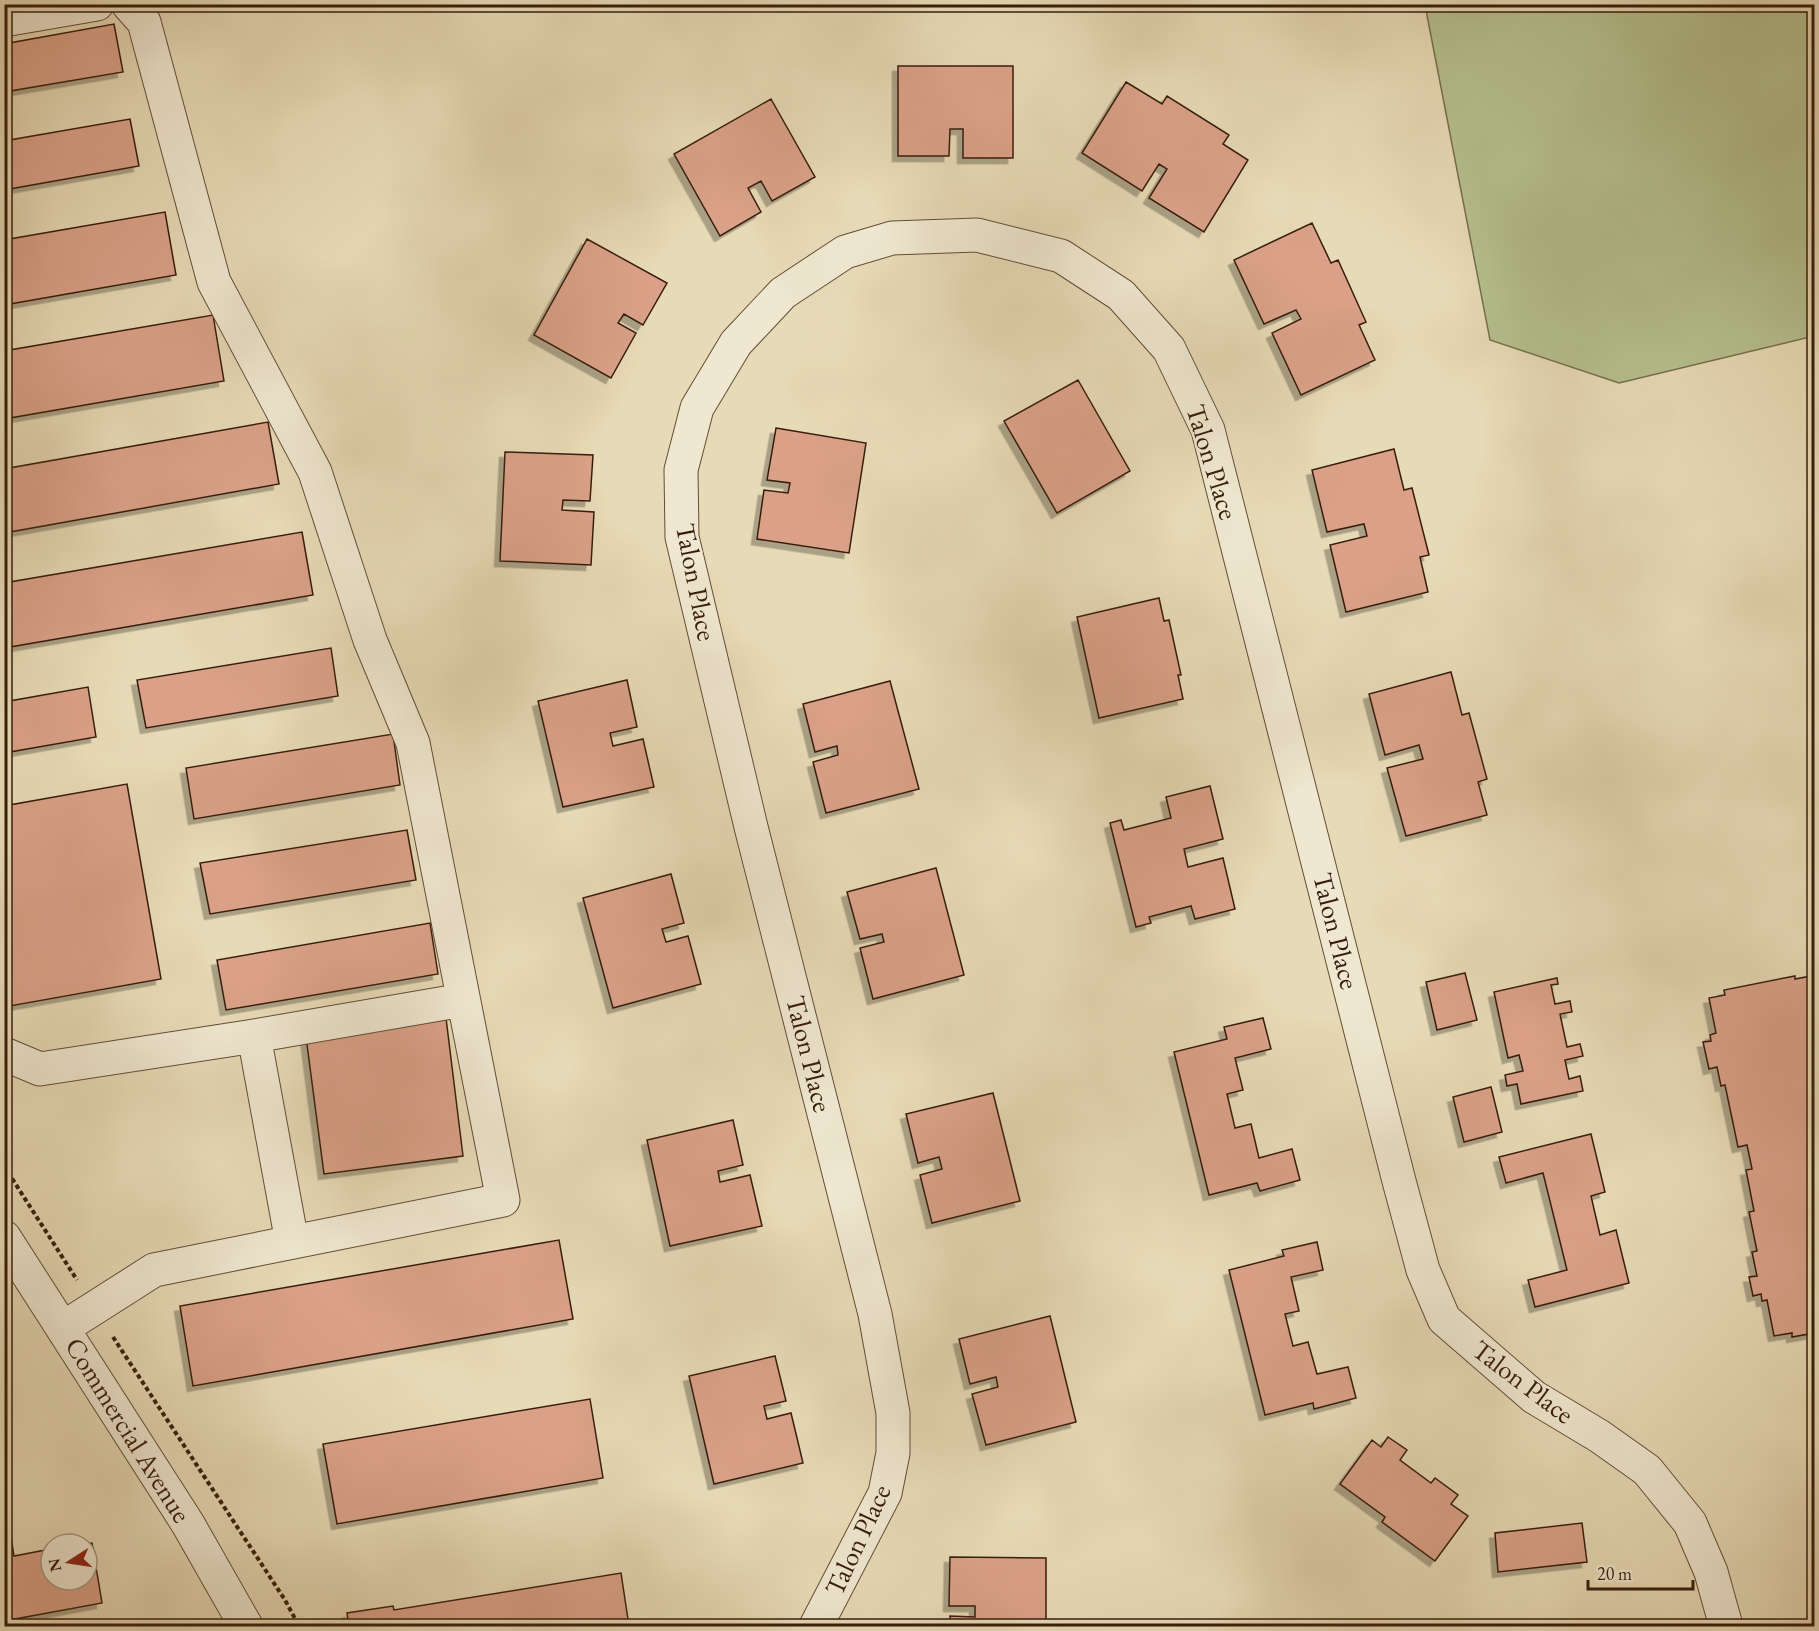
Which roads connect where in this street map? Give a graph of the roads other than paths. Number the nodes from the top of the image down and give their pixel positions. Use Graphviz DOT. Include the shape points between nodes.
graph roads {
  1 [pos="97,4"];
  2 [pos="128,4"];
  3 [pos="4,20"];
  4 [pos="463,1000"];
  5 [pos="254,1036"];
  6 [pos="4,1054"];
  7 [pos="4,1237"];
  8 [pos="292,1242"];
  9 [pos="63,1329"];
  10 [pos="246,1626"];
  11 [pos="816,1626"];
  12 [pos="1726,1626"];
  1 -- 3 [label="street"];
  2 -- 4 [label="street" via="144,22 214,282 315,472 370,640 412,743"];
  4 -- 5 [label="street"];
  4 -- 8 [label="street" via="503,1200"];
  5 -- 6 [label="street" via="40,1069"];
  5 -- 8 [label="street"];
  7 -- 9 [label="street, Commercial Avenue"];
  8 -- 9 [label="street" via="154,1270"];
  9 -- 10 [label="street, Commercial Avenue" via="188,1524"];
  11 -- 12 [label="street, Talon Place" via="885,1493 893,1454 893,1413 875,1314 682,537 681,470 697,408 736,344 783,293 845,252 892,238 977,235 1061,256 1121,295 1169,349 1208,430 1399,1181 1427,1280 1444,1319 1534,1397 1647,1470 1690,1524 1711,1572"];
}
